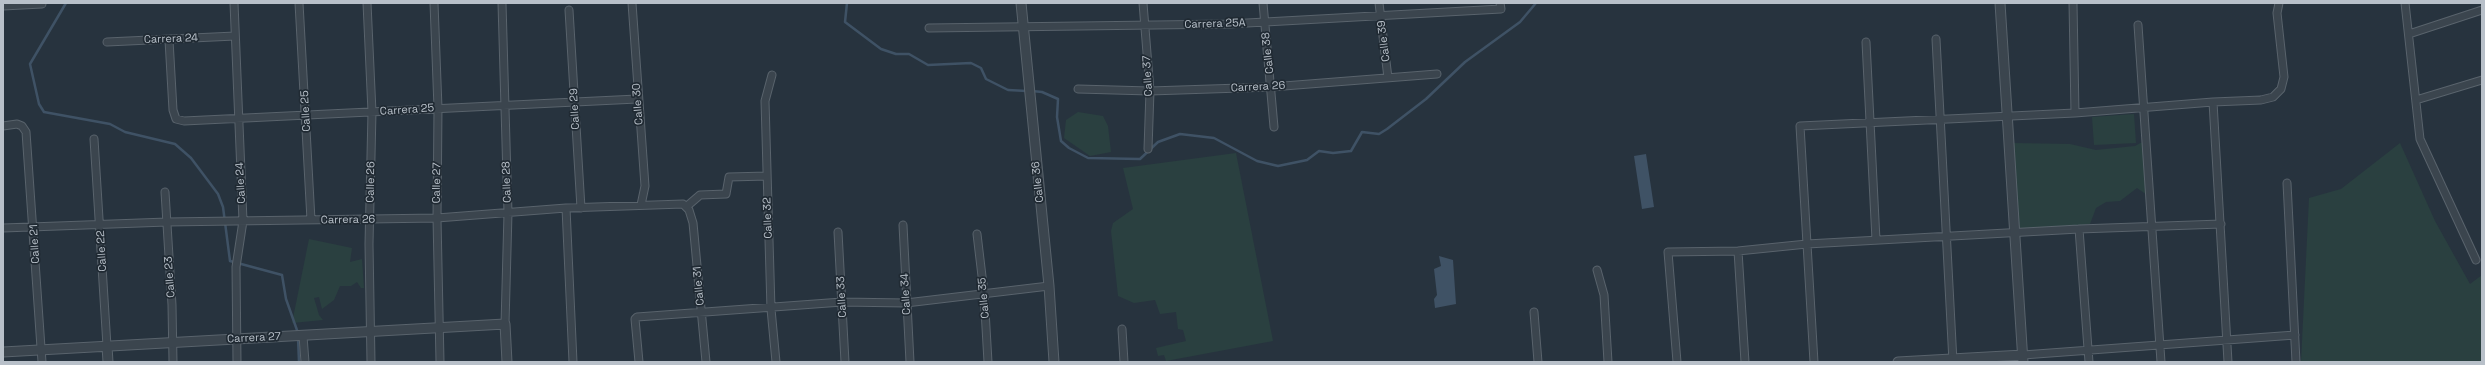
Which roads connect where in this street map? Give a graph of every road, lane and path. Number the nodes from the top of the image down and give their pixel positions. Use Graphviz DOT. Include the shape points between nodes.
graph roads {
  1 [pos="234,3"];
  2 [pos="299,3"];
  3 [pos="367,3"];
  4 [pos="434,3"];
  5 [pos="502,3"];
  6 [pos="632,3"];
  7 [pos="1022,3"];
  8 [pos="1142,3"];
  9 [pos="1263,3"];
  10 [pos="1379,3"];
  11 [pos="2000,3"];
  12 [pos="2073,3"];
  13 [pos="2279,3"];
  14 [pos="2405,3"];
  15 [pos="19,4"];
  16 [pos="42,4"];
  17 [pos="3,6"];
  18 [pos="1501,6"];
  19 [pos="569,10"];
  20 [pos="2482,10"];
  21 [pos="1380,14"];
  22 [pos="1265,22"];
  23 [pos="2138,25"];
  24 [pos="1144,26"];
  25 [pos="929,28"];
  26 [pos="1024,28"];
  27 [pos="2409,34"];
  28 [pos="235,36"];
  29 [pos="1936,39"];
  30 [pos="169,40"];
  31 [pos="106,42"];
  32 [pos="1866,42"];
  33 [pos="1437,74"];
  34 [pos="772,75"];
  35 [pos="1388,78"];
  36 [pos="2482,80"];
  37 [pos="1271,87"];
  38 [pos="1078,89"];
  39 [pos="1150,91"];
  40 [pos="637,99"];
  41 [pos="2416,100"];
  42 [pos="575,101"];
  43 [pos="2213,102"];
  44 [pos="504,106"];
  45 [pos="2143,107"];
  46 [pos="438,108"];
  47 [pos="372,112"];
  48 [pos="2075,113"];
  49 [pos="306,116"];
  50 [pos="2007,117"];
  51 [pos="238,118"];
  52 [pos="1941,118"];
  53 [pos="1870,123"];
  54 [pos="3,126"];
  55 [pos="1274,127"];
  56 [pos="94,139"];
  57 [pos="1148,149"];
  58 [pos="767,176"];
  59 [pos="2287,183"];
  60 [pos="165,192"];
  61 [pos="641,205"];
  62 [pos="566,208"];
  63 [pos="581,208"];
  64 [pos="687,209"];
  65 [pos="508,213"];
  66 [pos="437,218"];
  67 [pos="311,220"];
  68 [pos="370,220"];
  69 [pos="243,221"];
  70 [pos="167,222"];
  71 [pos="101,224"];
  72 [pos="2221,224"];
  73 [pos="903,225"];
  74 [pos="2152,226"];
  75 [pos="34,227"];
  76 [pos="3,228"];
  77 [pos="2079,228"];
  78 [pos="838,232"];
  79 [pos="977,234"];
  80 [pos="2014,234"];
  81 [pos="1946,237"];
  82 [pos="1876,240"];
  83 [pos="1807,244"];
  84 [pos="1738,251"];
  85 [pos="2476,260"];
  86 [pos="1597,270"];
  87 [pos="1049,286"];
  88 [pos="984,293"];
  89 [pos="842,302"];
  90 [pos="906,303"];
  91 [pos="771,309"];
  92 [pos="1534,312"];
  93 [pos="701,314"];
  94 [pos="505,324"];
  95 [pos="438,329"];
  96 [pos="1122,329"];
  97 [pos="369,333"];
  98 [pos="2295,335"];
  99 [pos="304,336"];
  100 [pos="235,339"];
  101 [pos="2226,340"];
  102 [pos="172,342"];
  103 [pos="2160,345"];
  104 [pos="107,346"];
  105 [pos="41,349"];
  106 [pos="2088,350"];
  107 [pos="3,352"];
  108 [pos="2023,359"];
  109 [pos="1953,360"];
  110 [pos="42,362"];
  111 [pos="108,362"];
  112 [pos="173,362"];
  113 [pos="236,362"];
  114 [pos="305,362"];
  115 [pos="371,362"];
  116 [pos="440,362"];
  117 [pos="507,362"];
  118 [pos="573,362"];
  119 [pos="639,362"];
  120 [pos="706,362"];
  121 [pos="776,362"];
  122 [pos="845,362"];
  123 [pos="910,362"];
  124 [pos="988,362"];
  125 [pos="1054,362"];
  126 [pos="1124,362"];
  127 [pos="1538,362"];
  128 [pos="1608,362"];
  129 [pos="1677,362"];
  130 [pos="1746,362"];
  131 [pos="1814,362"];
  132 [pos="1898,362"];
  133 [pos="2089,362"];
  134 [pos="2161,362"];
  135 [pos="2228,362"];
  136 [pos="2296,362"];
  1 -- 28 [label="street, Calle 24"];
  2 -- 49 [label="street, Calle 25"];
  3 -- 47 [label="street, Calle 26"];
  4 -- 46 [label="street, Calle 27"];
  5 -- 44 [label="street, Calle 28"];
  6 -- 40 [label="street, Calle 30"];
  7 -- 26 [label="street, Calle 36"];
  8 -- 24 [label="street, Calle 37"];
  9 -- 22 [label="street, Calle 38"];
  10 -- 21 [label="street, Calle 39"];
  11 -- 50 [label="street"];
  12 -- 48 [label="street"];
  13 -- 43 [label="street" via="2277,12 2284,77 2281,89 2273,97 2261,100"];
  14 -- 27 [label="street"];
  15 -- 16 [label="street"];
  15 -- 17 [label="street"];
  18 -- 21 [label="street, Carrera 25A"];
  19 -- 42 [label="street, Calle 29"];
  20 -- 27 [label="street"];
  21 -- 22 [label="street, Carrera 25A"];
  21 -- 35 [label="street, Calle 39"];
  22 -- 24 [label="street, Carrera 25A"];
  22 -- 37 [label="street, Calle 38"];
  23 -- 45 [label="street"];
  24 -- 26 [label="street, Carrera 25A"];
  24 -- 39 [label="street, Calle 37"];
  25 -- 26 [label="street, Carrera 25A"];
  26 -- 87 [label="street, Calle 36"];
  27 -- 41 [label="street"];
  28 -- 30 [label="street, Carrera 24"];
  28 -- 51 [label="street, Calle 24"];
  29 -- 52 [label="street"];
  30 -- 31 [label="street, Carrera 24"];
  30 -- 51 [label="street, Carrera 25" via="173,110 176,119 184,121"];
  32 -- 53 [label="street"];
  33 -- 35 [label="street, Carrera 26"];
  34 -- 58 [label="street, Calle 32" via="764,101"];
  35 -- 37 [label="street, Carrera 26"];
  36 -- 41 [label="street"];
  37 -- 39 [label="street, Carrera 26"];
  37 -- 55 [label="street, Calle 38"];
  38 -- 39 [label="street, Carrera 26"];
  39 -- 57 [label="street, Calle 37"];
  40 -- 42 [label="street, Carrera 25"];
  40 -- 61 [label="street, Calle 30" via="645,186"];
  41 -- 85 [label="street" via="2420,138"];
  42 -- 44 [label="street, Carrera 25"];
  42 -- 63 [label="street, Calle 29"];
  43 -- 45 [label="street"];
  43 -- 72 [label="street"];
  44 -- 46 [label="street, Carrera 25"];
  44 -- 65 [label="street, Calle 28"];
  45 -- 48 [label="street"];
  45 -- 74 [label="street"];
  46 -- 47 [label="street, Carrera 25"];
  46 -- 66 [label="street, Calle 27"];
  47 -- 49 [label="street, Carrera 25"];
  47 -- 68 [label="street, Calle 26"];
  48 -- 50 [label="street"];
  49 -- 51 [label="street, Carrera 25"];
  49 -- 67 [label="street, Calle 25"];
  50 -- 52 [label="street"];
  50 -- 80 [label="street"];
  51 -- 69 [label="street, Calle 24"];
  52 -- 53 [label="street"];
  52 -- 81 [label="street"];
  53 -- 82 [label="street"];
  53 -- 83 [label="street" via="1800,126"];
  54 -- 75 [label="street, Calle 21" via="17,124 26,132"];
  56 -- 71 [label="street, Calle 22"];
  58 -- 64 [label="street" via="729,177 726,194 700,195"];
  58 -- 91 [label="street, Calle 32"];
  59 -- 98 [label="street"];
  60 -- 70 [label="street, Calle 23"];
  61 -- 63 [label="street, Carrera 26"];
  61 -- 64 [label="street, Carrera 26" via="675,203"];
  62 -- 63 [label="street, Carrera 26"];
  62 -- 65 [label="street, Carrera 26"];
  62 -- 118 [label="street"];
  64 -- 93 [label="street, Calle 31" via="693,223"];
  65 -- 66 [label="street, Carrera 26"];
  65 -- 94 [label="street, Calle 28"];
  66 -- 68 [label="street, Carrera 26"];
  66 -- 95 [label="street, Calle 27"];
  67 -- 68 [label="street, Carrera 26"];
  67 -- 69 [label="street, Carrera 26"];
  68 -- 97 [label="street, Calle 26"];
  69 -- 70 [label="street, Carrera 26"];
  69 -- 100 [label="street, Calle 24" via="236,267"];
  70 -- 71 [label="street, Carrera 26"];
  70 -- 102 [label="street, Calle 23"];
  71 -- 75 [label="street, Carrera 26"];
  71 -- 104 [label="street, Calle 22"];
  72 -- 74 [label="street"];
  72 -- 101 [label="street"];
  73 -- 90 [label="street, Calle 34"];
  74 -- 77 [label="street"];
  74 -- 103 [label="street"];
  75 -- 76 [label="street, Carrera 26"];
  75 -- 105 [label="street, Calle 21"];
  77 -- 80 [label="street"];
  77 -- 106 [label="street"];
  78 -- 89 [label="street, Calle 33"];
  79 -- 88 [label="street, Calle 35"];
  80 -- 81 [label="street"];
  80 -- 108 [label="street"];
  81 -- 82 [label="street"];
  81 -- 109 [label="street"];
  82 -- 83 [label="street"];
  83 -- 84 [label="street"];
  83 -- 131 [label="street"];
  84 -- 129 [label="street" via="1668,252"];
  84 -- 130 [label="street"];
  86 -- 128 [label="street" via="1604,295"];
  87 -- 88 [label="street"];
  87 -- 125 [label="street, Calle 36"];
  88 -- 90 [label="street"];
  88 -- 124 [label="street, Calle 35"];
  89 -- 90 [label="street"];
  89 -- 91 [label="street"];
  89 -- 122 [label="street, Calle 33"];
  90 -- 123 [label="street, Calle 34"];
  91 -- 93 [label="street"];
  91 -- 121 [label="street, Calle 32"];
  92 -- 127 [label="street"];
  93 -- 119 [label="street" via="635,319"];
  93 -- 120 [label="street, Calle 31"];
  94 -- 95 [label="street, Carrera 27"];
  94 -- 117 [label="street, Calle 28"];
  95 -- 97 [label="street, Carrera 27"];
  95 -- 116 [label="street, Calle 27"];
  96 -- 126 [label="street"];
  97 -- 99 [label="street, Carrera 27"];
  97 -- 115 [label="street, Calle 26"];
  98 -- 101 [label="street"];
  98 -- 136 [label="street"];
  99 -- 100 [label="street, Carrera 27"];
  99 -- 114 [label="street"];
  100 -- 102 [label="street, Carrera 27"];
  100 -- 113 [label="street, Calle 24"];
  101 -- 103 [label="street"];
  101 -- 135 [label="street"];
  102 -- 104 [label="street, Carrera 27"];
  102 -- 112 [label="street, Calle 23"];
  103 -- 106 [label="street"];
  103 -- 134 [label="street"];
  104 -- 105 [label="street, Carrera 27"];
  104 -- 111 [label="street, Calle 22"];
  105 -- 107 [label="street, Carrera 27"];
  105 -- 110 [label="street, Calle 21"];
  106 -- 108 [label="street"];
  106 -- 133 [label="street"];
  108 -- 109 [label="street"];
  109 -- 132 [label="street"];
}
